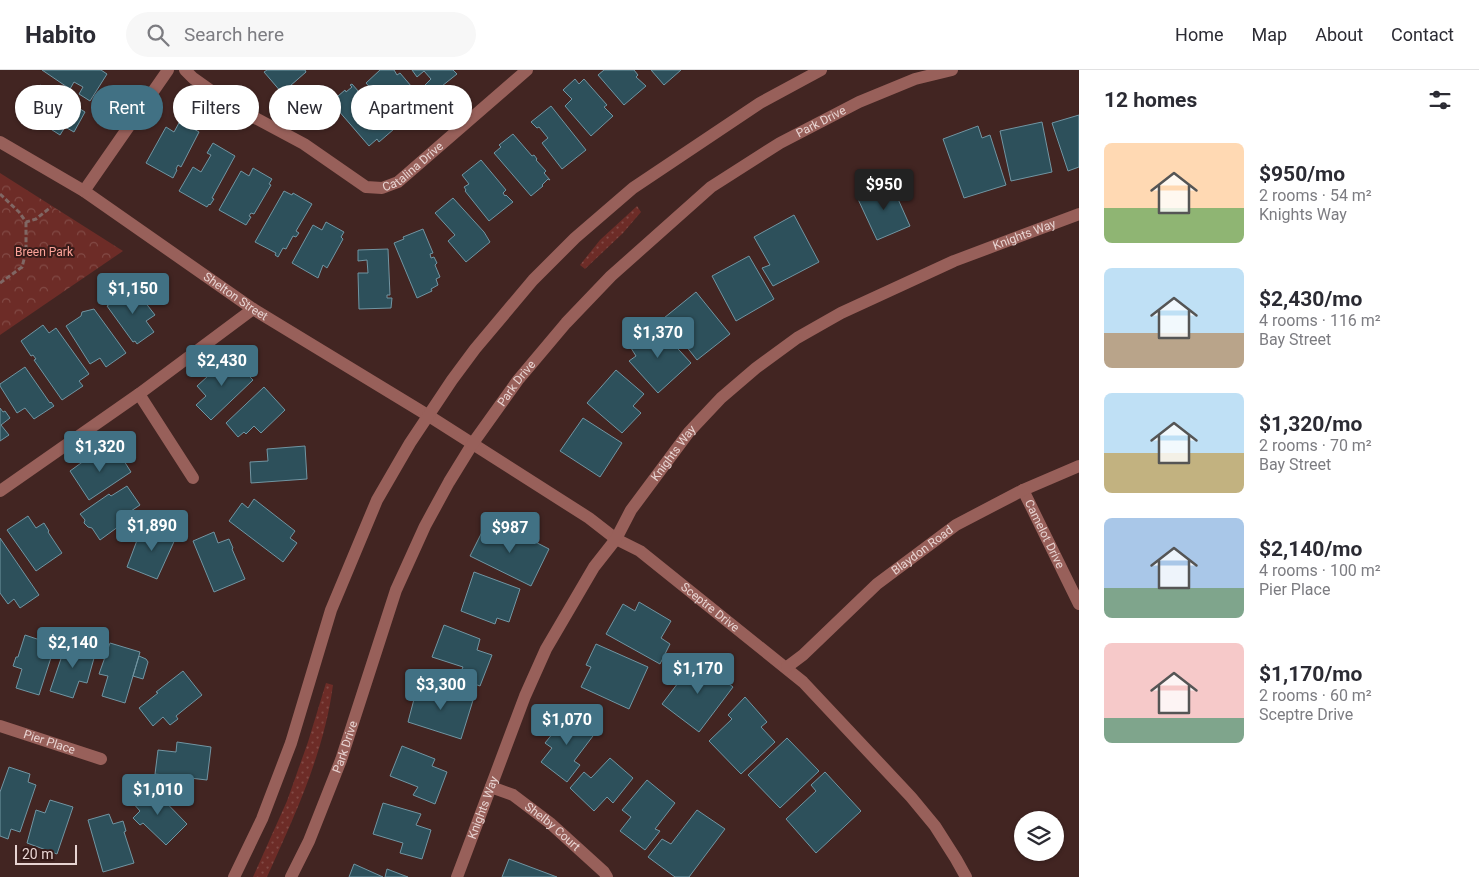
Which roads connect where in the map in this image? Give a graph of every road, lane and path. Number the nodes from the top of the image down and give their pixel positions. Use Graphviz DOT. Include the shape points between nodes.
graph roads {
  1 [pos="168,70"];
  2 [pos="185,70"];
  3 [pos="527,70"];
  4 [pos="821,70"];
  5 [pos="952,70"];
  6 [pos="913,73"];
  7 [pos="0,142"];
  8 [pos="84,191"];
  9 [pos="0,194"];
  10 [pos="51,207"];
  11 [pos="1079,214"];
  12 [pos="26,222"];
  13 [pos="0,283"];
  14 [pos="253,309"];
  15 [pos="139,394"];
  16 [pos="429,416"];
  17 [pos="452,430"];
  18 [pos="473,444"];
  19 [pos="1079,466"];
  20 [pos="193,478"];
  21 [pos="1023,490"];
  22 [pos="0,491"];
  23 [pos="616,539"];
  24 [pos="1079,604"];
  25 [pos="787,667"];
  26 [pos="0,726"];
  27 [pos="101,758"];
  28 [pos="491,787"];
  29 [pos="234,877"];
  30 [pos="291,877"];
  31 [pos="457,877"];
  32 [pos="607,877"];
  33 [pos="966,877"];
  1 -- 8 [label="street"];
  2 -- 3 [label="street, Catalina Drive" via="231,105 304,144 366,187 382,188 398,182"];
  4 -- 16 [label="street" via="760,103 633,188 575,238 525,289 475,349"];
  5 -- 6 [label="street, Park Drive"];
  6 -- 18 [label="street, Park Drive" via="780,143 711,188 611,276 566,323 518,380"];
  7 -- 8 [label="street, Shelton Street"];
  8 -- 14 [label="street, Shelton Street"];
  9 -- 12 [label="path"];
  10 -- 12 [label="path" via="36,219"];
  11 -- 23 [label="street, Knights Way" via="954,261 841,313 797,338 721,398 689,432 631,510"];
  12 -- 13 [label="path" via="26,252 22,267"];
  14 -- 15 [label="street"];
  14 -- 16 [label="street, Shelton Street"];
  15 -- 20 [label="street"];
  15 -- 22 [label="street"];
  16 -- 17 [label="street, Shelton Street"];
  16 -- 29 [label="street" via="377,500 347,569 331,610 288,751"];
  17 -- 18 [label="street, Sceptre Drive"];
  18 -- 23 [label="street, Sceptre Drive" via="589,518"];
  18 -- 30 [label="street, Park Drive" via="426,526 396,590 341,760"];
  19 -- 21 [label="street, Blaydon Road"];
  21 -- 24 [label="street, Camelot Drive"];
  21 -- 25 [label="street, Blaydon Road" via="956,525 877,584"];
  23 -- 25 [label="street, Sceptre Drive" via="640,551"];
  23 -- 28 [label="street, Knights Way" via="594,567 546,649"];
  25 -- 33 [label="street, Sceptre Drive" via="911,797 935,826"];
  26 -- 27 [label="street, Pier Place"];
  28 -- 31 [label="street, Knights Way"];
  28 -- 32 [label="street, Shelby Court" via="513,795 550,823"];
}
